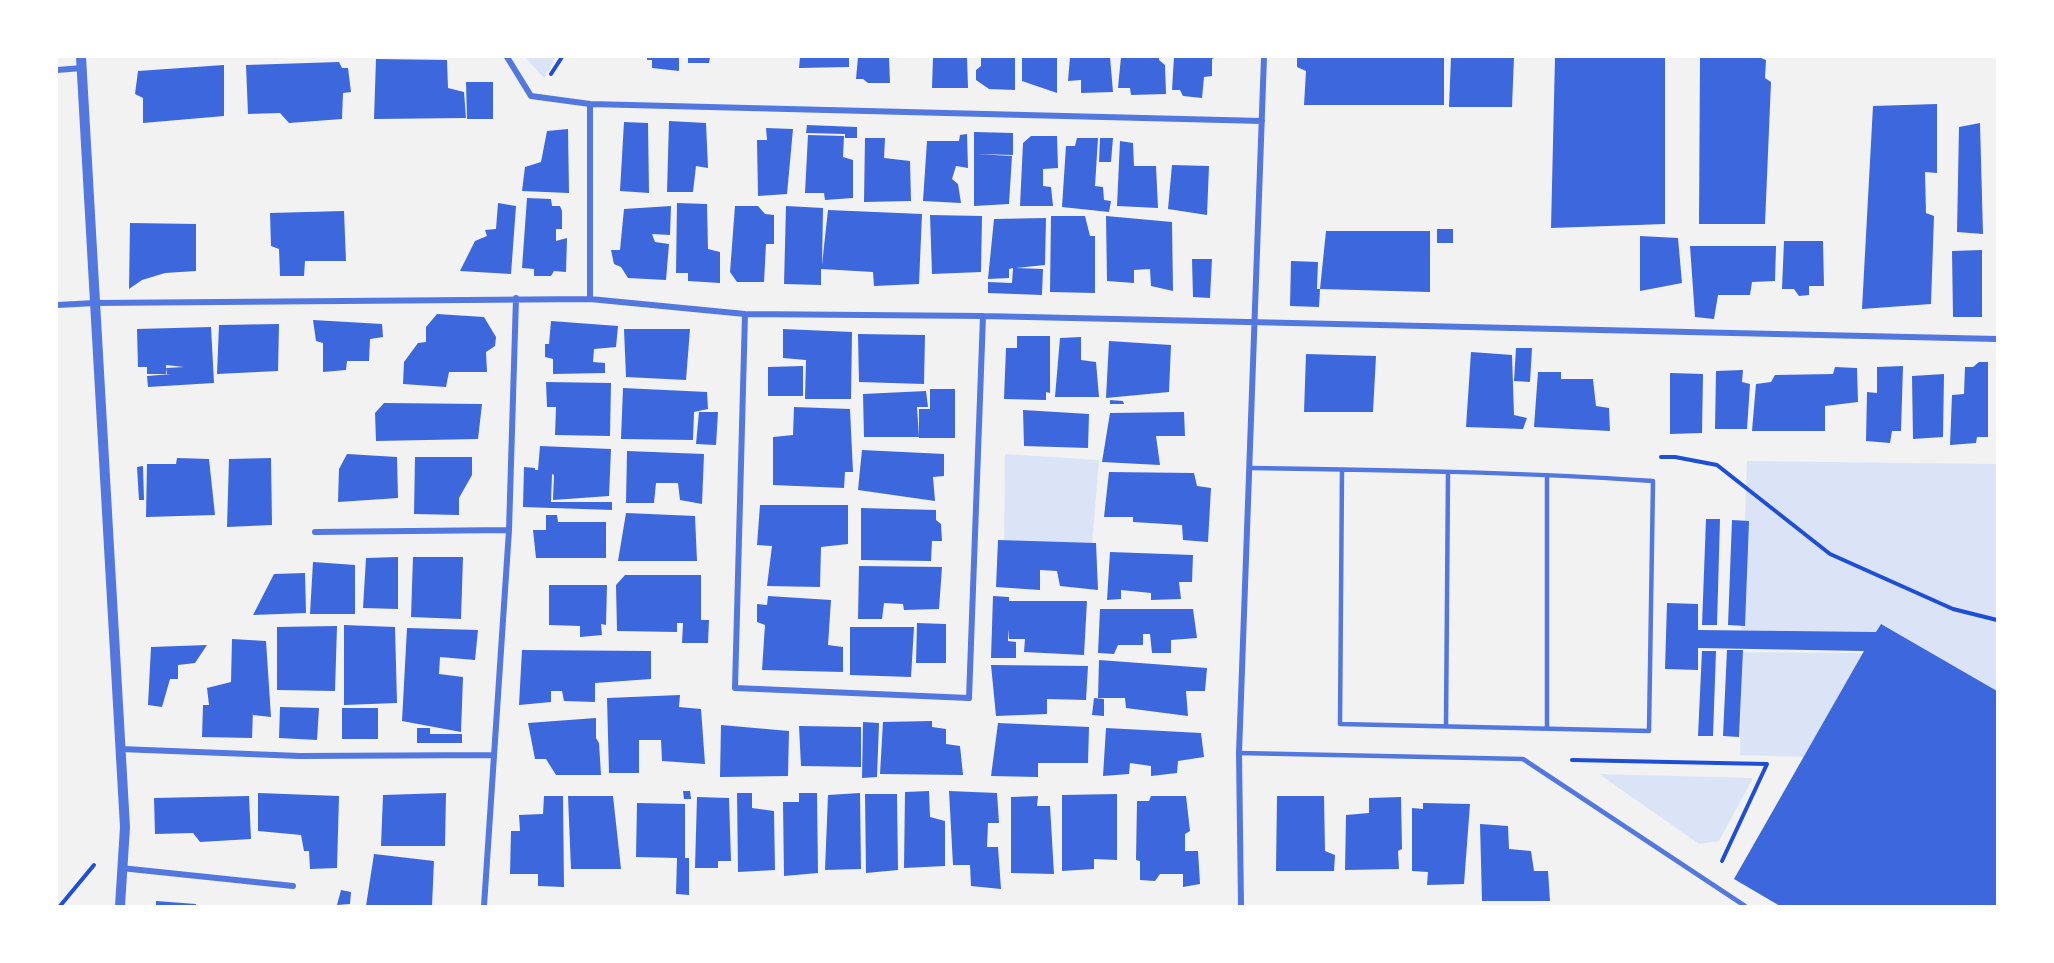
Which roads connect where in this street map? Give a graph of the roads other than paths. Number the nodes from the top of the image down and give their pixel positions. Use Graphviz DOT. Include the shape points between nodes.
graph roads {
  1 [pos="507,57"];
  2 [pos="1264,57"];
  3 [pos="81,63"];
  4 [pos="57,70"];
  5 [pos="590,104"];
  6 [pos="1262,121"];
  7 [pos="516,298"];
  8 [pos="590,299"];
  9 [pos="95,303"];
  10 [pos="57,305"];
  11 [pos="745,314"];
  12 [pos="983,316"];
  13 [pos="1256,322"];
  14 [pos="1997,339"];
  15 [pos="1250,468"];
  16 [pos="1342,470"];
  17 [pos="1448,472"];
  18 [pos="1547,474"];
  19 [pos="509,530"];
  20 [pos="315,532"];
  21 [pos="1446,726"];
  22 [pos="1547,728"];
  23 [pos="120,749"];
  24 [pos="1239,753"];
  25 [pos="494,755"];
  26 [pos="121,868"];
  27 [pos="293,886"];
  28 [pos="120,906"];
  29 [pos="484,906"];
  30 [pos="1241,906"];
  31 [pos="1745,906"];
  1 -- 5 [label="street" via="531,96"];
  2 -- 6 [label="street"];
  3 -- 4 [label="street"];
  3 -- 9 [label="street"];
  5 -- 6 [label="street"];
  5 -- 8 [label="street"];
  6 -- 13 [label="street"];
  7 -- 8 [label="street"];
  7 -- 9 [label="street"];
  7 -- 19 [label="street"];
  8 -- 11 [label="street"];
  9 -- 10 [label="street"];
  9 -- 23 [label="street"];
  11 -- 12 [label="street"];
  11 -- 12 [label="street" via="735,688 969,698"];
  12 -- 13 [label="street"];
  13 -- 14 [label="street"];
  13 -- 15 [label="street"];
  15 -- 16 [label="lane"];
  15 -- 24 [label="street"];
  16 -- 17 [label="lane"];
  16 -- 21 [label="lane" via="1340,724"];
  17 -- 18 [label="lane"];
  17 -- 21 [label="lane"];
  18 -- 22 [label="lane"];
  18 -- 22 [label="lane" via="1653,481 1649,730"];
  19 -- 20 [label="street"];
  19 -- 25 [label="street"];
  21 -- 22 [label="lane"];
  23 -- 25 [label="street" via="300,756"];
  23 -- 26 [label="street" via="125,827"];
  24 -- 30 [label="street"];
  24 -- 31 [label="lane" via="1523,759"];
  25 -- 29 [label="street"];
  26 -- 27 [label="street"];
  26 -- 28 [label="street"];
}
